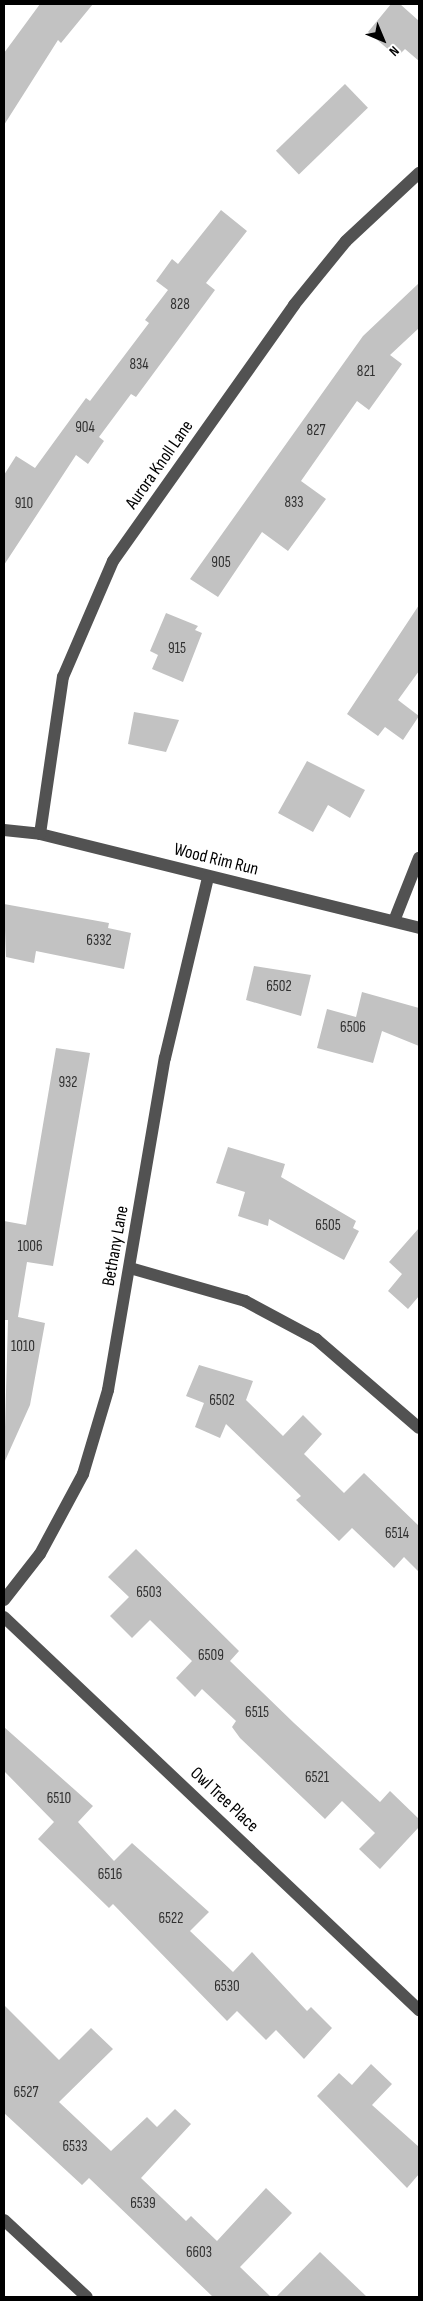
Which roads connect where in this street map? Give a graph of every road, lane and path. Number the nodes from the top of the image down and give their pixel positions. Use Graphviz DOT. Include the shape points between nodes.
graph roads {
  1 [pos="419,173"];
  2 [pos="4,830"];
  3 [pos="40,834"];
  4 [pos="419,858"];
  5 [pos="208,877"];
  6 [pos="394,921"];
  7 [pos="419,928"];
  8 [pos="130,1268"];
  9 [pos="419,1428"];
  10 [pos="4,1600"];
  11 [pos="4,1616"];
  12 [pos="419,2010"];
  13 [pos="4,2220"];
  14 [pos="87,2297"];
  1 -- 3 [label="street, Aurora Knoll Lane" via="346,241 294,305 113,561 63,677"];
  2 -- 3 [label="street, Wood Rim Run"];
  3 -- 5 [label="street, Wood Rim Run"];
  4 -- 6 [label="street"];
  5 -- 6 [label="street, Wood Rim Run"];
  5 -- 8 [label="street, Bethany Lane" via="165,1058"];
  6 -- 7 [label="street, Wood Rim Run"];
  8 -- 9 [label="street" via="245,1301 316,1339"];
  8 -- 10 [label="street, Bethany Lane" via="108,1390 83,1474 40,1554"];
  11 -- 12 [label="street, Owl Tree Place"];
  13 -- 14 [label="street"];
}
